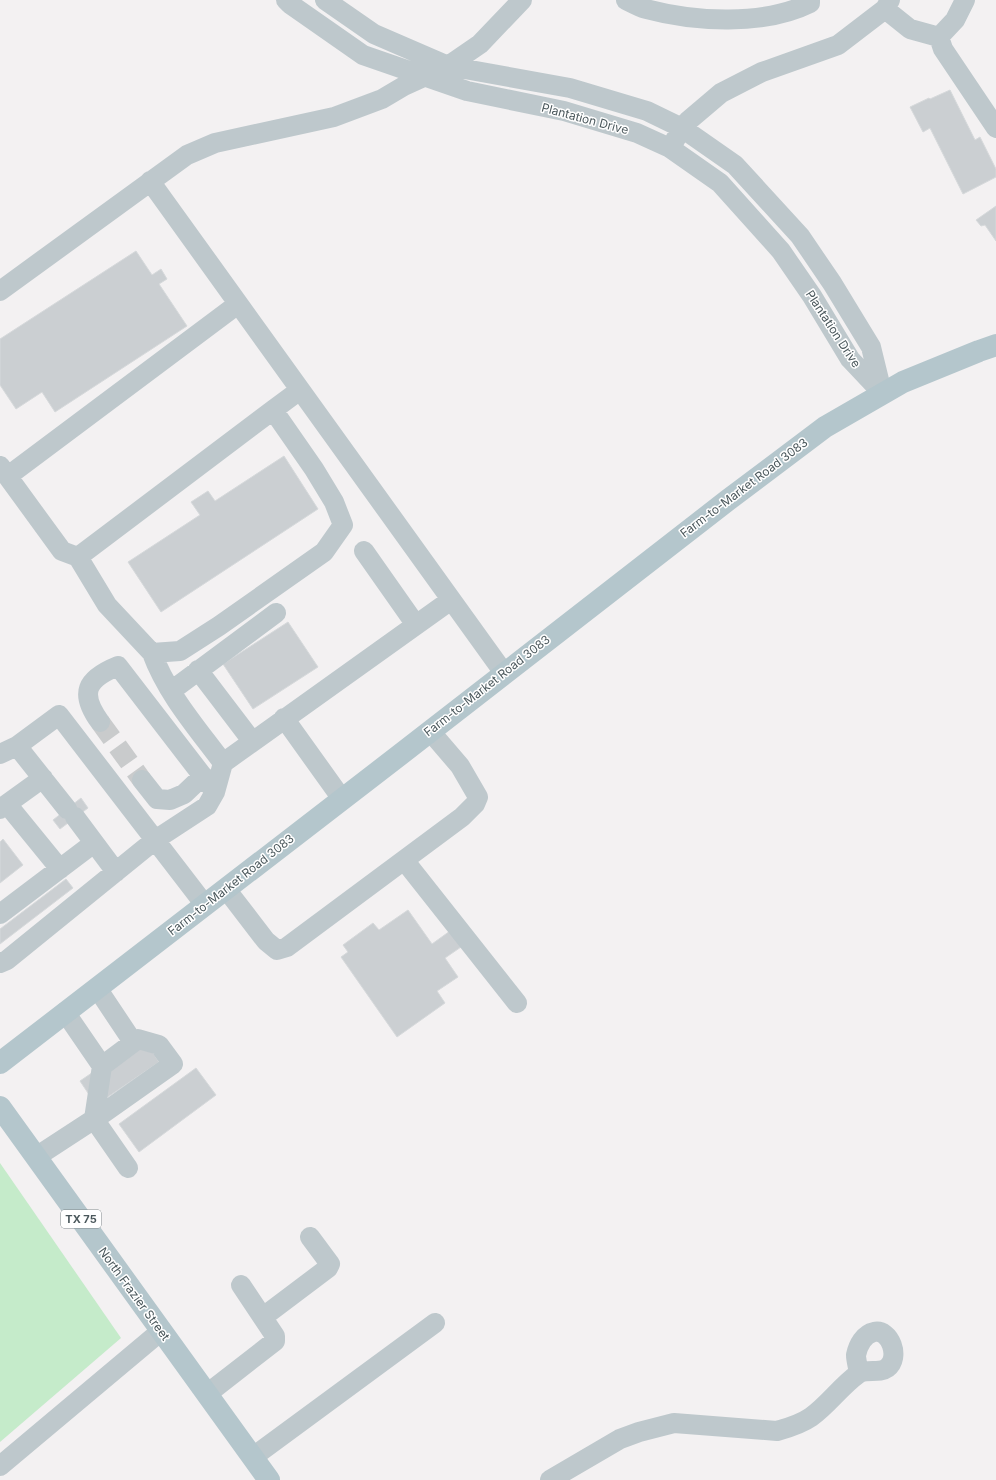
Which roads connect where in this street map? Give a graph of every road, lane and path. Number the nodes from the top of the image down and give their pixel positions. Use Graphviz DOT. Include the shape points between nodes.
graph roads {
  1 [pos="286,0"];
  2 [pos="325,0"];
  3 [pos="522,0"];
  4 [pos="626,0"];
  5 [pos="810,0"];
  6 [pos="965,0"];
  7 [pos="887,4"];
  8 [pos="939,37"];
  9 [pos="448,66"];
  10 [pos="426,76"];
  11 [pos="682,128"];
  12 [pos="996,128"];
  13 [pos="670,148"];
  14 [pos="150,181"];
  15 [pos="0,291"];
  16 [pos="238,304"];
  17 [pos="996,345"];
  18 [pos="300,390"];
  19 [pos="883,394"];
  20 [pos="273,410"];
  21 [pos="4,471"];
  22 [pos="364,551"];
  23 [pos="78,557"];
  24 [pos="451,600"];
  25 [pos="276,614"];
  26 [pos="416,624"];
  27 [pos="152,653"];
  28 [pos="198,670"];
  29 [pos="504,673"];
  30 [pos="171,691"];
  31 [pos="284,718"];
  32 [pos="100,722"];
  33 [pos="430,731"];
  34 [pos="252,741"];
  35 [pos="9,750"];
  36 [pos="223,763"];
  37 [pos="203,776"];
  38 [pos="43,778"];
  39 [pos="142,780"];
  40 [pos="215,792"];
  41 [pos="342,800"];
  42 [pos="3,806"];
  43 [pos="155,840"];
  44 [pos="94,843"];
  45 [pos="404,860"];
  46 [pos="60,869"];
  47 [pos="116,872"];
  48 [pos="226,889"];
  49 [pos="205,905"];
  50 [pos="0,914"];
  51 [pos="0,963"];
  52 [pos="97,988"];
  53 [pos="517,1003"];
  54 [pos="65,1012"];
  55 [pos="133,1042"];
  56 [pos="0,1063"];
  57 [pos="102,1066"];
  58 [pos="0,1107"];
  59 [pos="94,1119"];
  60 [pos="36,1157"];
  61 [pos="128,1168"];
  62 [pos="310,1237"];
  63 [pos="241,1285"];
  64 [pos="262,1318"];
  65 [pos="435,1323"];
  66 [pos="161,1330"];
  67 [pos="859,1373"];
  68 [pos="207,1394"];
  69 [pos="253,1457"];
  70 [pos="0,1466"];
  71 [pos="269,1480"];
  72 [pos="550,1480"];
  1 -- 10 [label="street, Plantation Drive" via="363,55"];
  2 -- 9 [label="street, Plantation Drive" via="374,34"];
  3 -- 9 [label="street" via="480,44"];
  4 -- 5 [label="street" via="644,8 672,14 720,20 770,15 800,8 810,3"];
  6 -- 8 [label="street" via="955,20"];
  7 -- 8 [label="street" via="910,29"];
  7 -- 11 [label="street" via="838,45 762,72 721,93"];
  8 -- 12 [label="street" via="943,49"];
  9 -- 10 [label="street"];
  9 -- 11 [label="street, Plantation Drive" via="570,88 647,112"];
  10 -- 13 [label="street, Plantation Drive" via="467,91 564,111 637,133"];
  10 -- 14 [label="street" via="382,99 334,117 215,144 187,155"];
  11 -- 13 [label="street"];
  11 -- 19 [label="street, Plantation Drive" via="735,165 800,236 871,347"];
  13 -- 19 [label="street, Plantation Drive" via="720,183 781,251 850,359"];
  14 -- 15 [label="street"];
  14 -- 16 [label="street"];
  16 -- 18 [label="street"];
  16 -- 21 [label="street"];
  17 -- 19 [label="main road, Farm-to-Market Road 3083" via="903,382"];
  18 -- 20 [label="street"];
  18 -- 24 [label="street"];
  19 -- 29 [label="main road, Farm-to-Market Road 3083" via="825,427"];
  20 -- 23 [label="street"];
  20 -- 27 [label="street" via="314,469 334,502 344,526 324,552 219,626 180,651"];
  21 -- 23 [label="street" via="62,550"];
  22 -- 26 [label="street"];
  23 -- 27 [label="street" via="107,605"];
  24 -- 26 [label="street"];
  24 -- 29 [label="street"];
  25 -- 28 [label="street"];
  26 -- 31 [label="street"];
  27 -- 30 [label="street" via="158,671"];
  28 -- 30 [label="street"];
  28 -- 34 [label="street"];
  29 -- 33 [label="main road, Farm-to-Market Road 3083"];
  30 -- 36 [label="street"];
  31 -- 34 [label="street"];
  31 -- 41 [label="street"];
  32 -- 37 [label="street" via="87,695 90,685 103,672 118,666"];
  33 -- 41 [label="main road, Farm-to-Market Road 3083"];
  33 -- 45 [label="street" via="460,766 478,796 475,804 462,817"];
  34 -- 36 [label="street"];
  35 -- 38 [label="street"];
  35 -- 43 [label="street" via="59,715"];
  36 -- 40 [label="street"];
  37 -- 39 [label="street" via="184,794 170,800 157,799"];
  37 -- 40 [label="street"];
  38 -- 42 [label="street"];
  38 -- 44 [label="street"];
  40 -- 43 [label="street" via="207,806"];
  41 -- 48 [label="main road, Farm-to-Market Road 3083"];
  42 -- 46 [label="street"];
  43 -- 47 [label="street"];
  43 -- 49 [label="street"];
  44 -- 46 [label="street"];
  44 -- 47 [label="street"];
  45 -- 48 [label="street" via="287,947 277,950 266,941"];
  45 -- 53 [label="street"];
  46 -- 50 [label="street"];
  47 -- 51 [label="street"];
  48 -- 49 [label="main road, Farm-to-Market Road 3083"];
  49 -- 52 [label="main road, Farm-to-Market Road 3083"];
  52 -- 54 [label="main road, Farm-to-Market Road 3083"];
  52 -- 55 [label="street"];
  54 -- 56 [label="main road, Farm-to-Market Road 3083"];
  54 -- 57 [label="street"];
  55 -- 57 [label="street"];
  55 -- 59 [label="street" via="138,1039 159,1045 173,1064"];
  57 -- 59 [label="street"];
  58 -- 60 [label="main road, North Frazier Street / TX 75"];
  59 -- 60 [label="street"];
  59 -- 61 [label="street"];
  60 -- 66 [label="main road, North Frazier Street / TX 75"];
  62 -- 64 [label="street" via="330,1264 328,1268"];
  63 -- 64 [label="street"];
  64 -- 68 [label="street" via="275,1336 275,1341"];
  65 -- 69 [label="street"];
  66 -- 68 [label="main road, North Frazier Street / TX 75"];
  66 -- 70 [label="street"];
  67 -- 72 [label="street" via="810,1418 788,1428 777,1431 674,1423 620,1439"];
  68 -- 69 [label="main road, North Frazier Street / TX 75"];
  69 -- 71 [label="main road, North Frazier Street / TX 75"];
}
